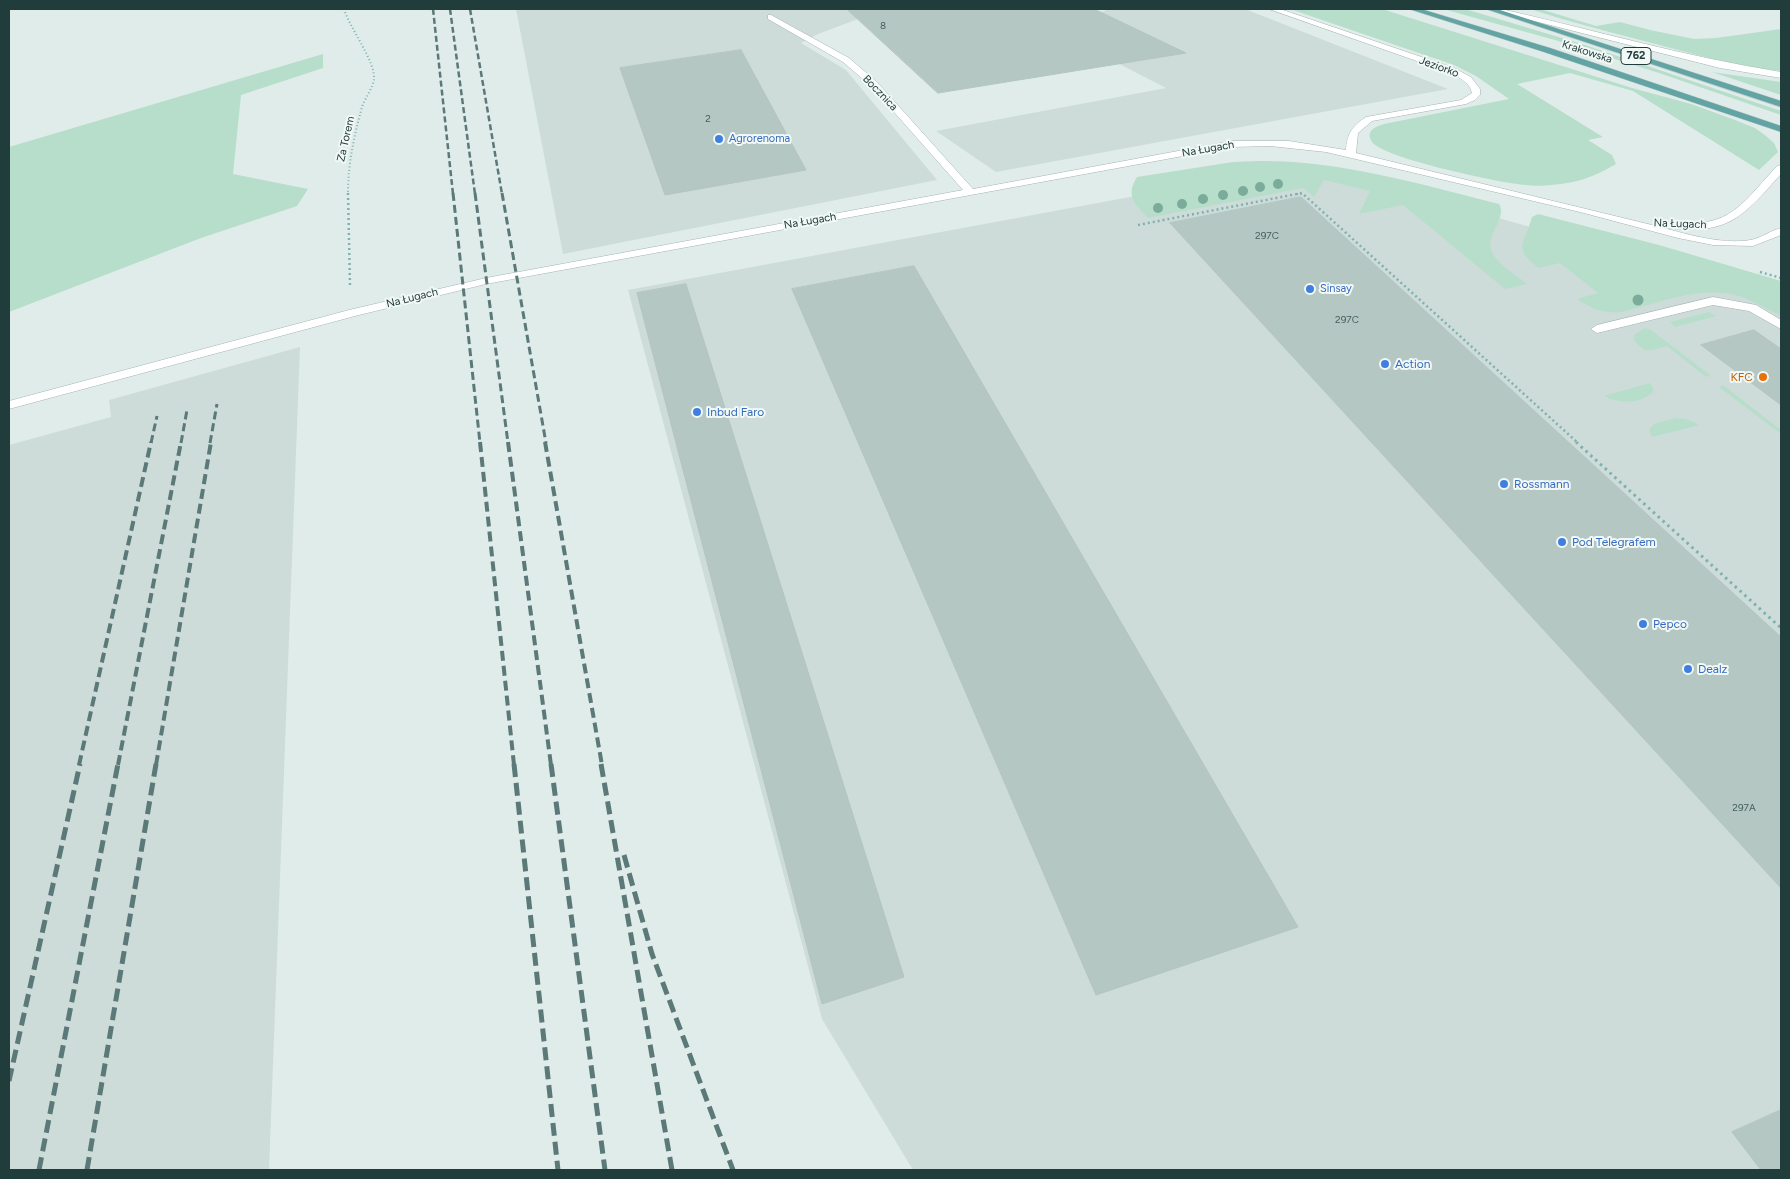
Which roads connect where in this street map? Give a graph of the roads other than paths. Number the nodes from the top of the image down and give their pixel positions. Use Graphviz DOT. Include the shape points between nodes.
graph roads {
  1 [pos="1274,9"];
  2 [pos="1414,9"];
  3 [pos="1490,9"];
  4 [pos="771,17"];
  5 [pos="1781,75"];
  6 [pos="1781,104"];
  7 [pos="1781,129"];
  8 [pos="1351,154"];
  9 [pos="1781,168"];
  10 [pos="970,192"];
  11 [pos="1617,218"];
  12 [pos="1781,231"];
  13 [pos="1781,325"];
  14 [pos="1597,329"];
  15 [pos="9,405"];
  1 -- 8 [label="street, Jeziorko" via="1451,70 1476,88 1478,93 1463,102 1369,119 1358,125 1351,137"];
  2 -- 7 [label="main road, Krakowska / 762" via="1548,50"];
  3 -- 5 [label="street" via="1720,65"];
  3 -- 6 [label="main road, Krakowska / 762"];
  4 -- 10 [label="street, Bocznica" via="846,60 874,84"];
  8 -- 10 [label="street, Na Ługach" via="1271,142 1232,144"];
  8 -- 11 [label="street, Na Ługach"];
  9 -- 11 [label="street, Na Ługach" via="1741,212 1712,225 1664,225"];
  10 -- 15 [label="street, Na Ługach" via="486,281"];
  11 -- 12 [label="street, Na Ługach" via="1685,237 1720,242 1750,242 1766,239"];
  13 -- 14 [label="street" via="1752,308 1714,301"];
}
